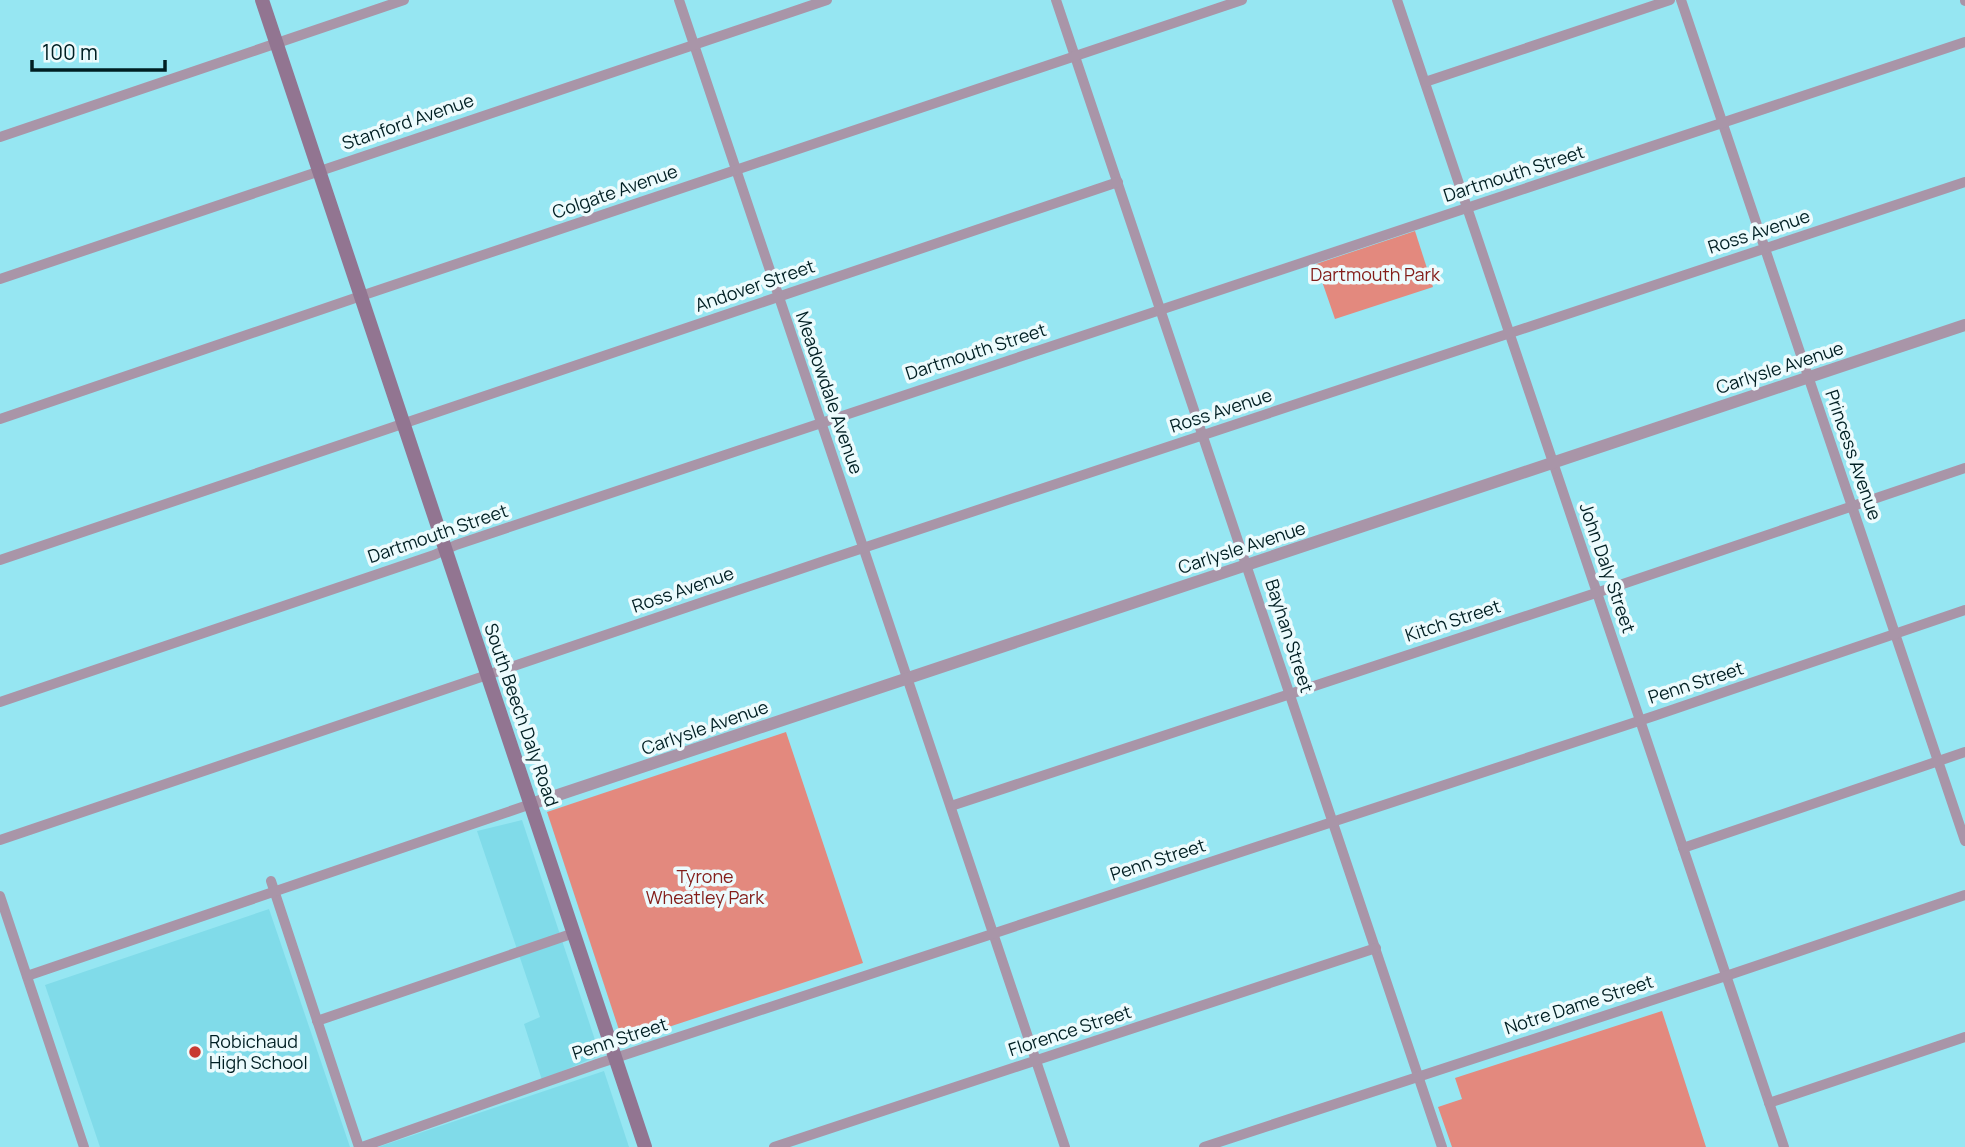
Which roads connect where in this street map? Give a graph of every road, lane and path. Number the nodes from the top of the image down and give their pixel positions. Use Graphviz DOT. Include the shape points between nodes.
graph roads {
  1 [pos="262,0"];
  2 [pos="404,0"];
  3 [pos="679,0"];
  4 [pos="827,0"];
  5 [pos="1056,0"];
  6 [pos="1242,0"];
  7 [pos="1397,0"];
  8 [pos="1671,0"];
  9 [pos="1681,0"];
  10 [pos="1965,42"];
  11 [pos="276,43"];
  12 [pos="694,44"];
  13 [pos="1075,56"];
  14 [pos="1425,82"];
  15 [pos="1722,123"];
  16 [pos="0,137"];
  17 [pos="737,170"];
  18 [pos="319,171"];
  19 [pos="1118,182"];
  20 [pos="1965,182"];
  21 [pos="1467,208"];
  22 [pos="1765,249"];
  23 [pos="0,279"];
  24 [pos="361,296"];
  25 [pos="779,297"];
  26 [pos="1161,309"];
  27 [pos="1965,326"];
  28 [pos="1509,334"];
  29 [pos="1808,377"];
  30 [pos="0,419"];
  31 [pos="821,422"];
  32 [pos="403,423"];
  33 [pos="1203,435"];
  34 [pos="1553,463"];
  35 [pos="1965,468"];
  36 [pos="1852,506"];
  37 [pos="863,549"];
  38 [pos="446,550"];
  39 [pos="0,560"];
  40 [pos="1247,565"];
  41 [pos="1597,592"];
  42 [pos="1965,610"];
  43 [pos="1895,634"];
  44 [pos="488,674"];
  45 [pos="908,678"];
  46 [pos="1290,693"];
  47 [pos="0,702"];
  48 [pos="1640,719"];
  49 [pos="1965,752"];
  50 [pos="1938,761"];
  51 [pos="531,804"];
  52 [pos="951,806"];
  53 [pos="1333,820"];
  54 [pos="0,840"];
  55 [pos="1965,841"];
  56 [pos="1683,848"];
  57 [pos="273,887"];
  58 [pos="1965,895"];
  59 [pos="0,897"];
  60 [pos="574,933"];
  61 [pos="993,933"];
  62 [pos="1376,948"];
  63 [pos="27,976"];
  64 [pos="1726,976"];
  65 [pos="317,1021"];
  66 [pos="1965,1037"];
  67 [pos="616,1059"];
  68 [pos="1036,1060"];
  69 [pos="1419,1076"];
  70 [pos="1769,1103"];
  71 [pos="84,1147"];
  72 [pos="361,1147"];
  73 [pos="645,1147"];
  74 [pos="775,1147"];
  75 [pos="1065,1147"];
  76 [pos="1204,1147"];
  77 [pos="1443,1147"];
  78 [pos="1784,1147"];
  1 -- 11 [label="main road"];
  2 -- 11 [label="street"];
  3 -- 12 [label="street, Meadowdale Avenue"];
  4 -- 12 [label="street, Stanford Avenue"];
  5 -- 13 [label="street, Bayhan Street"];
  6 -- 13 [label="street, Colgate Avenue"];
  7 -- 14 [label="street, John Daly Street"];
  8 -- 14 [label="street"];
  9 -- 15 [label="street, Princess Avenue"];
  10 -- 15 [label="street, Dartmouth Street"];
  11 -- 16 [label="street"];
  11 -- 18 [label="main road"];
  12 -- 17 [label="street, Meadowdale Avenue"];
  12 -- 18 [label="street, Stanford Avenue"];
  13 -- 17 [label="street, Colgate Avenue"];
  13 -- 19 [label="street, Bayhan Street"];
  14 -- 21 [label="street, John Daly Street"];
  15 -- 21 [label="street, Dartmouth Street"];
  15 -- 22 [label="street, Princess Avenue"];
  17 -- 24 [label="street, Colgate Avenue"];
  17 -- 25 [label="street, Meadowdale Avenue"];
  18 -- 23 [label="street, Stanford Avenue"];
  18 -- 24 [label="main road, South Beech Daly Road"];
  19 -- 25 [label="street, Andover Street"];
  19 -- 26 [label="street, Bayhan Street"];
  20 -- 22 [label="street, Ross Avenue"];
  21 -- 26 [label="street, Dartmouth Street"];
  21 -- 28 [label="street, John Daly Street"];
  22 -- 28 [label="street, Ross Avenue"];
  22 -- 29 [label="street, Princess Avenue"];
  24 -- 30 [label="street, Colgate Avenue"];
  24 -- 32 [label="main road, South Beech Daly Road"];
  25 -- 31 [label="street, Meadowdale Avenue"];
  25 -- 32 [label="street, Andover Street"];
  26 -- 31 [label="street, Dartmouth Street"];
  26 -- 33 [label="street, Bayhan Street"];
  27 -- 29 [label="street, Carlysle Avenue"];
  28 -- 33 [label="street, Ross Avenue"];
  28 -- 34 [label="street, John Daly Street"];
  29 -- 34 [label="street, Carlysle Avenue"];
  29 -- 36 [label="street, Princess Avenue"];
  31 -- 37 [label="street, Meadowdale Avenue"];
  31 -- 38 [label="street, Dartmouth Street"];
  32 -- 38 [label="main road, South Beech Daly Road"];
  32 -- 39 [label="street, Andover Street"];
  33 -- 37 [label="street, Ross Avenue"];
  33 -- 40 [label="street, Bayhan Street"];
  34 -- 40 [label="street, Carlysle Avenue"];
  34 -- 41 [label="street, John Daly Street"];
  35 -- 36 [label="street, Kitch Street"];
  36 -- 41 [label="street, Kitch Street"];
  36 -- 43 [label="street, Princess Avenue"];
  37 -- 44 [label="street, Ross Avenue"];
  37 -- 45 [label="street, Meadowdale Avenue"];
  38 -- 44 [label="main road, South Beech Daly Road"];
  38 -- 47 [label="street, Dartmouth Street"];
  40 -- 45 [label="street, Carlysle Avenue"];
  40 -- 46 [label="street, Bayhan Street"];
  41 -- 46 [label="street, Kitch Street"];
  41 -- 48 [label="street, John Daly Street"];
  42 -- 43 [label="street, Penn Street"];
  43 -- 48 [label="street, Penn Street"];
  43 -- 50 [label="street, Princess Avenue"];
  44 -- 51 [label="main road, South Beech Daly Road"];
  44 -- 54 [label="street, Ross Avenue" via="233,765"];
  45 -- 51 [label="street, Carlysle Avenue"];
  45 -- 52 [label="street, Meadowdale Avenue"];
  46 -- 52 [label="street, Kitch Street"];
  46 -- 53 [label="street, Bayhan Street"];
  48 -- 53 [label="street, Penn Street"];
  48 -- 56 [label="street, John Daly Street"];
  49 -- 50 [label="street"];
  50 -- 55 [label="street, Princess Avenue"];
  50 -- 56 [label="street"];
  51 -- 57 [label="street"];
  51 -- 60 [label="main road, South Beech Daly Road"];
  52 -- 61 [label="street, Meadowdale Avenue"];
  53 -- 61 [label="street, Penn Street"];
  53 -- 62 [label="street, Bayhan Street"];
  56 -- 64 [label="street, John Daly Street"];
  57 -- 63 [label="street"];
  57 -- 65 [label="street"];
  58 -- 64 [label="street, Notre Dame Street"];
  59 -- 63 [label="street"];
  60 -- 65 [label="street"];
  60 -- 67 [label="main road, South Beech Daly Road"];
  61 -- 67 [label="street, Penn Street"];
  61 -- 68 [label="street"];
  62 -- 68 [label="street, Florence Street"];
  62 -- 69 [label="street, Bayhan Street"];
  63 -- 71 [label="street"];
  64 -- 69 [label="street, Notre Dame Street"];
  64 -- 70 [label="street, John Daly Street"];
  65 -- 72 [label="street"];
  66 -- 70 [label="street"];
  67 -- 72 [label="street, Penn Street"];
  67 -- 73 [label="main road, South Beech Daly Road"];
  68 -- 74 [label="street, Florence Street"];
  68 -- 75 [label="street"];
  69 -- 76 [label="street, Notre Dame Street"];
  69 -- 77 [label="street, Bayhan Street"];
  70 -- 78 [label="street, John Daly Street"];
}
